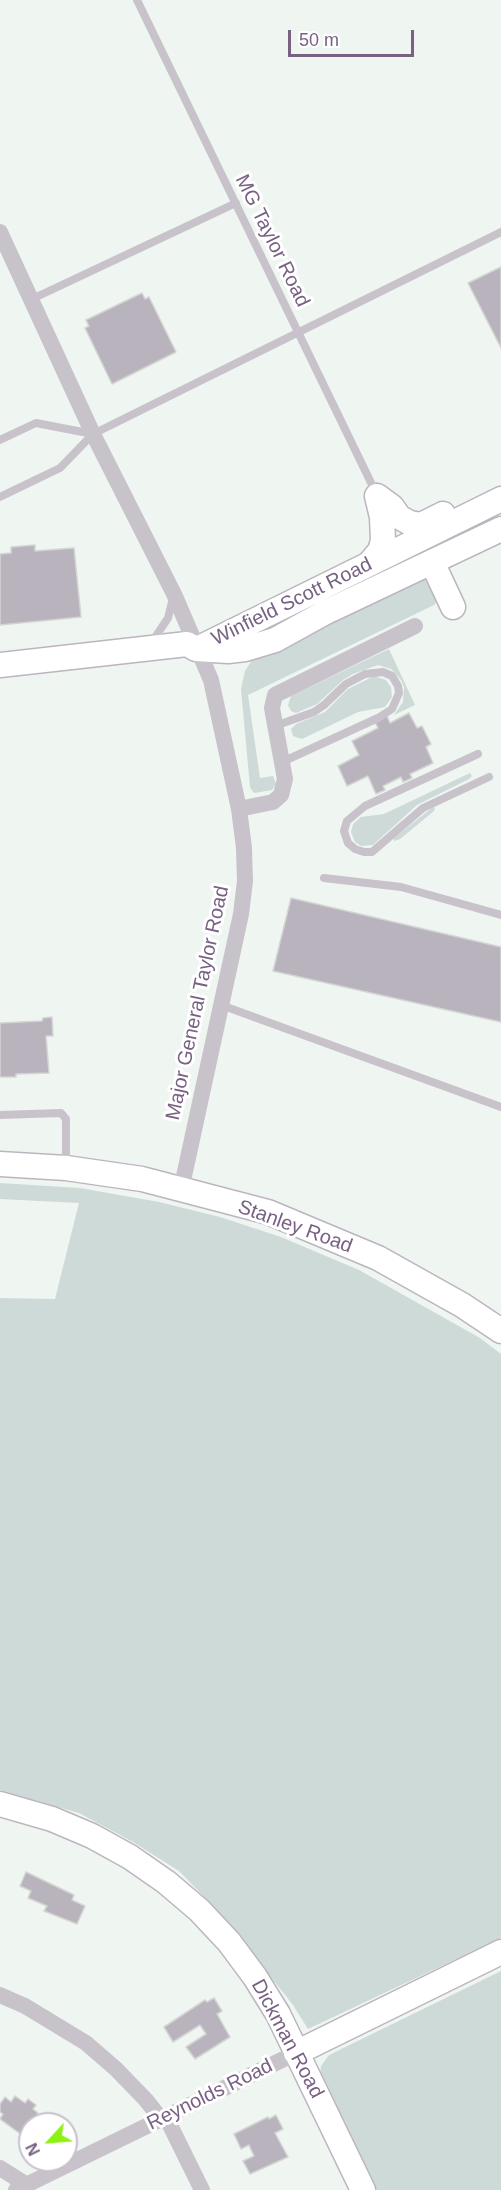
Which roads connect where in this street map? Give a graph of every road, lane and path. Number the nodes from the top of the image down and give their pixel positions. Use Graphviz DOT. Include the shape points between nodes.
graph roads {
  1 [pos="137,0"];
  2 [pos="236,203"];
  3 [pos="0,232"];
  4 [pos="501,232"];
  5 [pos="32,299"];
  6 [pos="299,333"];
  7 [pos="93,434"];
  8 [pos="0,440"];
  9 [pos="501,494"];
  10 [pos="377,496"];
  11 [pos="0,497"];
  12 [pos="501,499"];
  13 [pos="501,529"];
  14 [pos="432,562"];
  15 [pos="369,564"];
  16 [pos="174,594"];
  17 [pos="453,607"];
  18 [pos="415,626"];
  19 [pos="149,648"];
  20 [pos="196,649"];
  21 [pos="0,665"];
  22 [pos="274,726"];
  23 [pos="478,754"];
  24 [pos="282,762"];
  25 [pos="489,777"];
  26 [pos="239,808"];
  27 [pos="324,878"];
  28 [pos="501,915"];
  29 [pos="221,1005"];
  30 [pos="501,1107"];
  31 [pos="0,1115"];
  32 [pos="0,1164"];
  33 [pos="66,1168"];
  34 [pos="181,1190"];
  35 [pos="501,1331"];
  36 [pos="0,1804"];
  37 [pos="501,1953"];
  38 [pos="0,1995"];
  39 [pos="296,2053"];
  40 [pos="163,2118"];
  41 [pos="0,2168"];
  42 [pos="29,2186"];
  43 [pos="202,2190"];
  44 [pos="363,2190"];
  1 -- 2 [label="lane, MG Taylor Road"];
  2 -- 5 [label="lane"];
  2 -- 6 [label="lane, MG Taylor Road"];
  3 -- 5 [label="street, Major General Taylor Road"];
  4 -- 6 [label="lane"];
  5 -- 7 [label="street, Major General Taylor Road"];
  6 -- 7 [label="lane"];
  6 -- 10 [label="lane, MG Taylor Road"];
  7 -- 8 [label="lane" via="36,423"];
  7 -- 11 [label="lane" via="60,468"];
  7 -- 16 [label="street, Major General Taylor Road"];
  9 -- 10 [label="street" via="461,504 421,525 399,518"];
  10 -- 15 [label="street" via="383,541"];
  12 -- 15 [label="street, Winfield Scott Road"];
  13 -- 14 [label="street"];
  14 -- 17 [label="street"];
  14 -- 20 [label="street" via="275,640 237,650"];
  15 -- 20 [label="street, Winfield Scott Road"];
  16 -- 19 [label="lane" via="168,618"];
  16 -- 20 [label="street, Major General Taylor Road"];
  18 -- 22 [label="street" via="275,695"];
  19 -- 20 [label="street, Winfield Scott Road" via="187,644"];
  19 -- 21 [label="street, Winfield Scott Road"];
  20 -- 26 [label="street, Major General Taylor Road" via="211,680"];
  22 -- 24 [label="street"];
  22 -- 24 [label="lane" via="314,712 346,684 365,674 383,672 392,676 398,686 392,709"];
  23 -- 25 [label="lane" via="365,806 347,821 344,831 348,843 355,849 372,852 423,808"];
  24 -- 26 [label="street" via="285,779 280,795 273,802"];
  26 -- 29 [label="street, Major General Taylor Road" via="245,882"];
  27 -- 28 [label="lane" via="401,887"];
  29 -- 30 [label="lane"];
  29 -- 34 [label="street, Major General Taylor Road"];
  31 -- 33 [label="lane" via="61,1113 66,1119"];
  32 -- 33 [label="street, Stanley Road"];
  33 -- 34 [label="street, Stanley Road" via="142,1179"];
  34 -- 35 [label="street, Stanley Road" via="268,1212 378,1258"];
  36 -- 39 [label="street, Dickman Road" via="92,1836 166,1882 199,1910 242,1959 278,2014"];
  37 -- 39 [label="street, Reynolds Road"];
  38 -- 40 [label="street" via="86,2043"];
  39 -- 40 [label="street, Reynolds Road"];
  39 -- 44 [label="street, Dickman Road"];
  40 -- 42 [label="street, Reynolds Road"];
  40 -- 43 [label="street"];
  41 -- 42 [label="street"];
}
